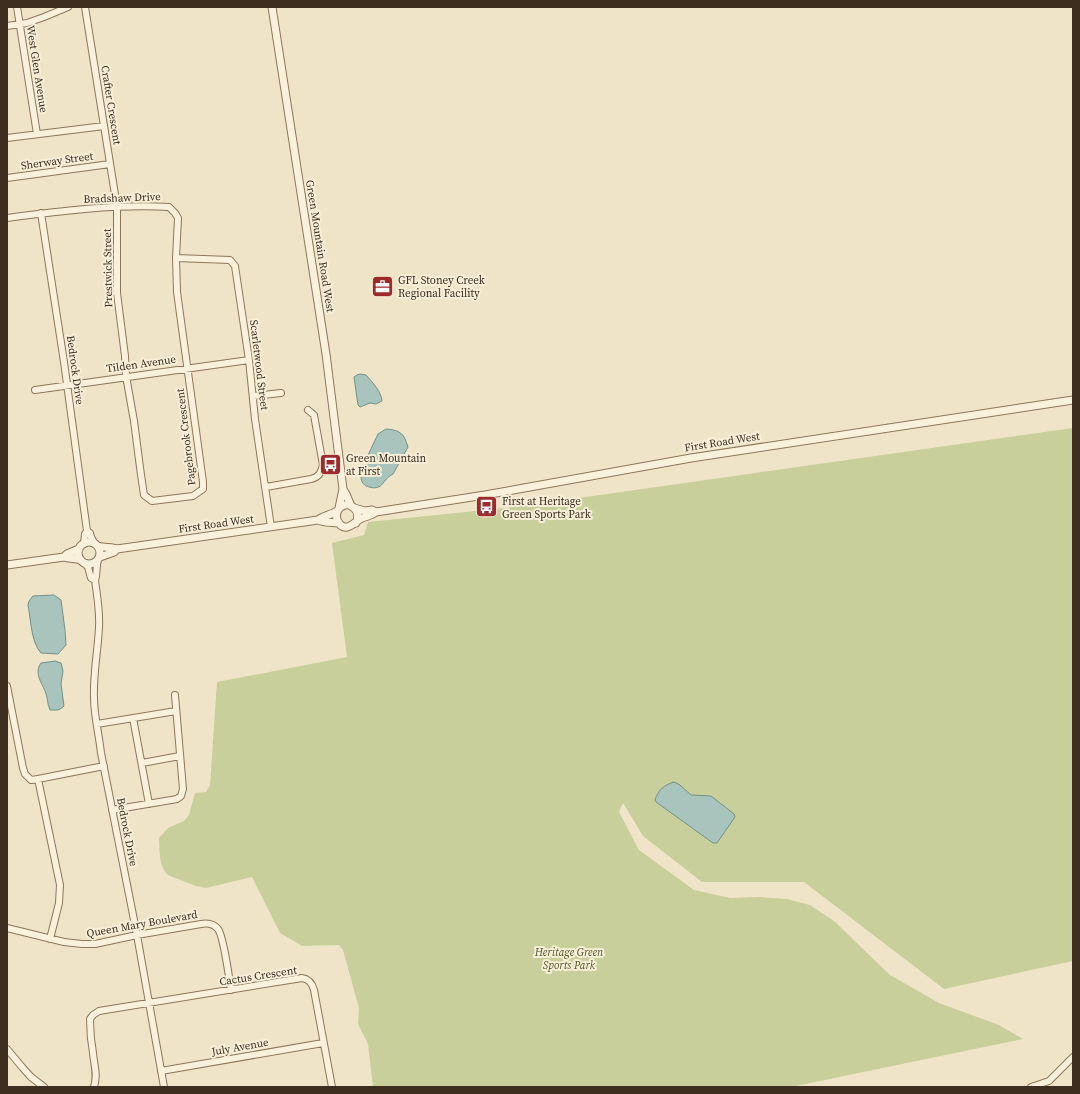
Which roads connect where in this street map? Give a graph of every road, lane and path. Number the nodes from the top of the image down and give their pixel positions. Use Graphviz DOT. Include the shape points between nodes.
graph roads {
  1 [pos="18,7"];
  2 [pos="68,7"];
  3 [pos="85,7"];
  4 [pos="272,7"];
  5 [pos="20,24"];
  6 [pos="7,26"];
  7 [pos="104,126"];
  8 [pos="37,134"];
  9 [pos="7,138"];
  10 [pos="110,164"];
  11 [pos="7,178"];
  12 [pos="117,207"];
  13 [pos="42,213"];
  14 [pos="7,218"];
  15 [pos="176,258"];
  16 [pos="249,360"];
  17 [pos="188,368"];
  18 [pos="126,376"];
  19 [pos="68,386"];
  20 [pos="35,390"];
  21 [pos="281,393"];
  22 [pos="253,396"];
  23 [pos="1073,400"];
  24 [pos="308,410"];
  25 [pos="266,487"];
  26 [pos="343,489"];
  27 [pos="353,507"];
  28 [pos="338,510"];
  29 [pos="376,512"];
  30 [pos="318,520"];
  31 [pos="356,522"];
  32 [pos="339,523"];
  33 [pos="271,527"];
  34 [pos="87,531"];
  35 [pos="96,545"];
  36 [pos="82,546"];
  37 [pos="117,549"];
  38 [pos="64,557"];
  39 [pos="99,558"];
  40 [pos="82,561"];
  41 [pos="7,565"];
  42 [pos="95,580"];
  43 [pos="7,686"];
  44 [pos="175,695"];
  45 [pos="176,711"];
  46 [pos="133,718"];
  47 [pos="96,724"];
  48 [pos="180,756"];
  49 [pos="142,763"];
  50 [pos="104,766"];
  51 [pos="38,779"];
  52 [pos="149,804"];
  53 [pos="112,810"];
  54 [pos="7,928"];
  55 [pos="137,935"];
  56 [pos="50,939"];
  57 [pos="231,990"];
  58 [pos="149,1003"];
  59 [pos="323,1043"];
  60 [pos="7,1049"];
  61 [pos="1073,1057"];
  62 [pos="161,1071"];
  63 [pos="1050,1084"];
  64 [pos="44,1087"];
  65 [pos="94,1087"];
  66 [pos="164,1087"];
  67 [pos="332,1087"];
  68 [pos="1031,1087"];
  1 -- 5 [label="street, West Glen Avenue"];
  2 -- 5 [label="street"];
  3 -- 7 [label="street, Crafter Crescent"];
  4 -- 26 [label="street, Green Mountain Road West" via="326,354"];
  5 -- 6 [label="street"];
  5 -- 8 [label="street, West Glen Avenue"];
  7 -- 8 [label="street"];
  7 -- 10 [label="street, Crafter Crescent"];
  8 -- 9 [label="street"];
  10 -- 11 [label="street, Sherway Street"];
  10 -- 12 [label="street, Crafter Crescent"];
  12 -- 13 [label="street, Bradshaw Drive"];
  12 -- 15 [label="street, Bradshaw Drive" via="169,207 176,213"];
  12 -- 18 [label="street, Prestwick Street" via="117,293"];
  13 -- 14 [label="street, Bradshaw Drive"];
  13 -- 19 [label="street, Bedrock Drive"];
  15 -- 16 [label="street, Scarletwood Street" via="230,260 235,266"];
  15 -- 17 [label="street, Bradshaw Drive" via="177,292"];
  16 -- 17 [label="street, Tilden Avenue"];
  16 -- 22 [label="street, Scarletwood Street"];
  17 -- 18 [label="street, Tilden Avenue"];
  17 -- 18 [label="street, Pagebrook Crescent" via="203,489 193,496 152,501 144,494"];
  18 -- 19 [label="street, Tilden Avenue"];
  19 -- 20 [label="street, Tilden Avenue"];
  19 -- 34 [label="street, Bedrock Drive"];
  21 -- 22 [label="street"];
  22 -- 25 [label="street, Scarletwood Street"];
  23 -- 29 [label="street, First Road West" via="691,458"];
  24 -- 25 [label="street" via="314,415 323,465 321,473 315,478"];
  25 -- 33 [label="street, Scarletwood Street"];
  26 -- 27 [label="street, Green Mountain Road West"];
  26 -- 28 [label="street, Green Mountain Road West"];
  27 -- 28 [label="street" via="345,505"];
  27 -- 29 [label="street, First Road West"];
  27 -- 31 [label="street" via="358,513"];
  28 -- 30 [label="street, First Road West"];
  28 -- 32 [label="street" via="336,517"];
  29 -- 31 [label="street, First Road West"];
  30 -- 32 [label="street, First Road West" via="323,523"];
  30 -- 33 [label="street, First Road West"];
  31 -- 32 [label="street" via="347,527"];
  33 -- 37 [label="street, First Road West"];
  34 -- 35 [label="street, Bedrock Drive"];
  34 -- 36 [label="street, Bedrock Drive"];
  35 -- 36 [label="street, First Road West" via="91,542"];
  35 -- 37 [label="street, First Road West"];
  35 -- 39 [label="street" via="100,553"];
  36 -- 38 [label="street, First Road West"];
  36 -- 40 [label="street" via="79,557"];
  37 -- 39 [label="street, First Road West"];
  38 -- 40 [label="street, First Road West"];
  38 -- 41 [label="street, First Road West"];
  39 -- 40 [label="street, First Road West" via="91,564"];
  39 -- 42 [label="street, Bedrock Drive"];
  40 -- 42 [label="street, Bedrock Drive"];
  42 -- 47 [label="street, Bedrock Drive" via="99,607 94,678"];
  43 -- 51 [label="street" via="23,768 31,780"];
  44 -- 45 [label="street"];
  45 -- 46 [label="street"];
  45 -- 48 [label="street"];
  46 -- 47 [label="street"];
  46 -- 49 [label="street"];
  47 -- 50 [label="street, Bedrock Drive"];
  48 -- 49 [label="street"];
  48 -- 52 [label="street" via="183,789 180,796"];
  49 -- 52 [label="street"];
  50 -- 51 [label="street"];
  50 -- 53 [label="street, Bedrock Drive"];
  51 -- 56 [label="street" via="60,885 59,903"];
  52 -- 53 [label="street"];
  53 -- 55 [label="street, Bedrock Drive"];
  54 -- 56 [label="street, Queen Mary Boulevard"];
  55 -- 56 [label="street, Queen Mary Boulevard" via="95,944"];
  55 -- 57 [label="street, Queen Mary Boulevard" via="207,923 214,926 222,938"];
  55 -- 58 [label="street, Bedrock Drive"];
  57 -- 58 [label="street, Cactus Crescent"];
  57 -- 59 [label="street, Cactus Crescent" via="302,978 307,980 314,990"];
  58 -- 62 [label="street, Bedrock Drive"];
  58 -- 65 [label="street, Cactus Crescent" via="99,1011 90,1019 96,1072"];
  59 -- 62 [label="street, July Avenue"];
  59 -- 67 [label="street, Cactus Crescent"];
  60 -- 64 [label="street" via="31,1077"];
  61 -- 63 [label="street"];
  62 -- 66 [label="street, Bedrock Drive"];
  63 -- 68 [label="street"];
}
